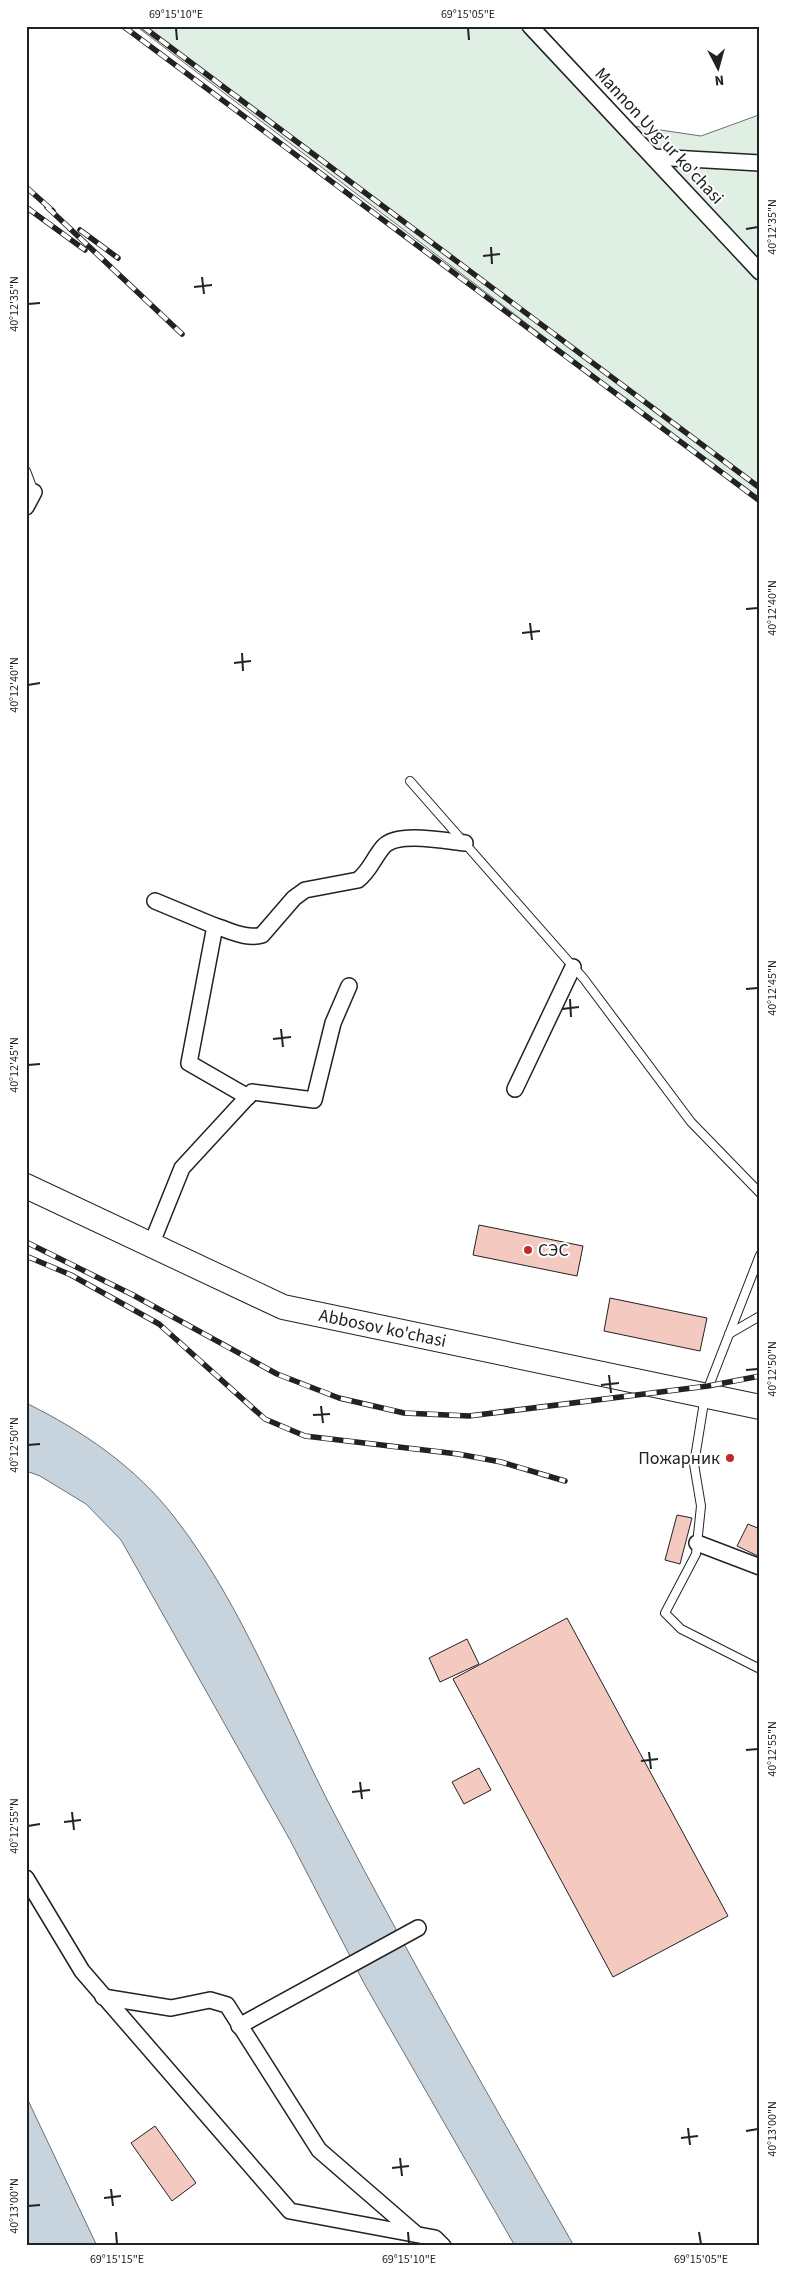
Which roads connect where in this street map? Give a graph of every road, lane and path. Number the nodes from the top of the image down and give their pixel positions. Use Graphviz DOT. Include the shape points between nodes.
graph roads {
  1 [pos="530,26"];
  2 [pos="653,157"];
  3 [pos="760,163"];
  4 [pos="760,272"];
  5 [pos="26,471"];
  6 [pos="34,492"];
  7 [pos="26,506"];
  8 [pos="410,781"];
  9 [pos="465,843"];
  10 [pos="155,901"];
  11 [pos="215,926"];
  12 [pos="573,967"];
  13 [pos="350,986"];
  14 [pos="515,1089"];
  15 [pos="248,1097"];
  16 [pos="26,1186"];
  17 [pos="760,1193"];
  18 [pos="151,1245"];
  19 [pos="760,1255"];
  20 [pos="760,1316"];
  21 [pos="730,1334"];
  22 [pos="705,1396"];
  23 [pos="760,1407"];
  24 [pos="697,1543"];
  25 [pos="760,1567"];
  26 [pos="760,1669"];
  27 [pos="26,1878"];
  28 [pos="418,1928"];
  29 [pos="103,1997"];
  30 [pos="240,2026"];
  31 [pos="417,2235"];
  32 [pos="442,2246"];
  1 -- 2 [label="street, Mannon Uyg'ur ko'chasi"];
  2 -- 3 [label="street"];
  2 -- 4 [label="street, Mannon Uyg'ur ko'chasi"];
  5 -- 6 [label="lane"];
  6 -- 7 [label="street"];
  8 -- 9 [label="lane"];
  9 -- 11 [label="street" via="424,838 393,840 385,845 364,876 358,880 305,890 262,935 247,936"];
  9 -- 12 [label="lane"];
  10 -- 11 [label="street"];
  11 -- 15 [label="street" via="189,1063"];
  12 -- 14 [label="street"];
  12 -- 17 [label="lane" via="691,1122"];
  13 -- 15 [label="street" via="333,1023 314,1100 252,1092"];
  15 -- 18 [label="street" via="182,1168"];
  16 -- 18 [label="main road, Abbosov ko'chasi"];
  18 -- 22 [label="main road, Abbosov ko'chasi" via="284,1307"];
  19 -- 21 [label="lane"];
  20 -- 21 [label="lane"];
  21 -- 22 [label="lane"];
  22 -- 23 [label="main road, Abbosov ko'chasi"];
  22 -- 24 [label="lane" via="694,1464 701,1506"];
  24 -- 25 [label="street"];
  24 -- 26 [label="lane" via="696,1554 665,1613 681,1629"];
  27 -- 29 [label="street" via="82,1971"];
  28 -- 30 [label="street"];
  29 -- 30 [label="street" via="171,2008 210,2000 227,2005"];
  29 -- 31 [label="street" via="290,2211"];
  30 -- 31 [label="street" via="319,2150"];
  31 -- 32 [label="street" via="435,2238"];
}
